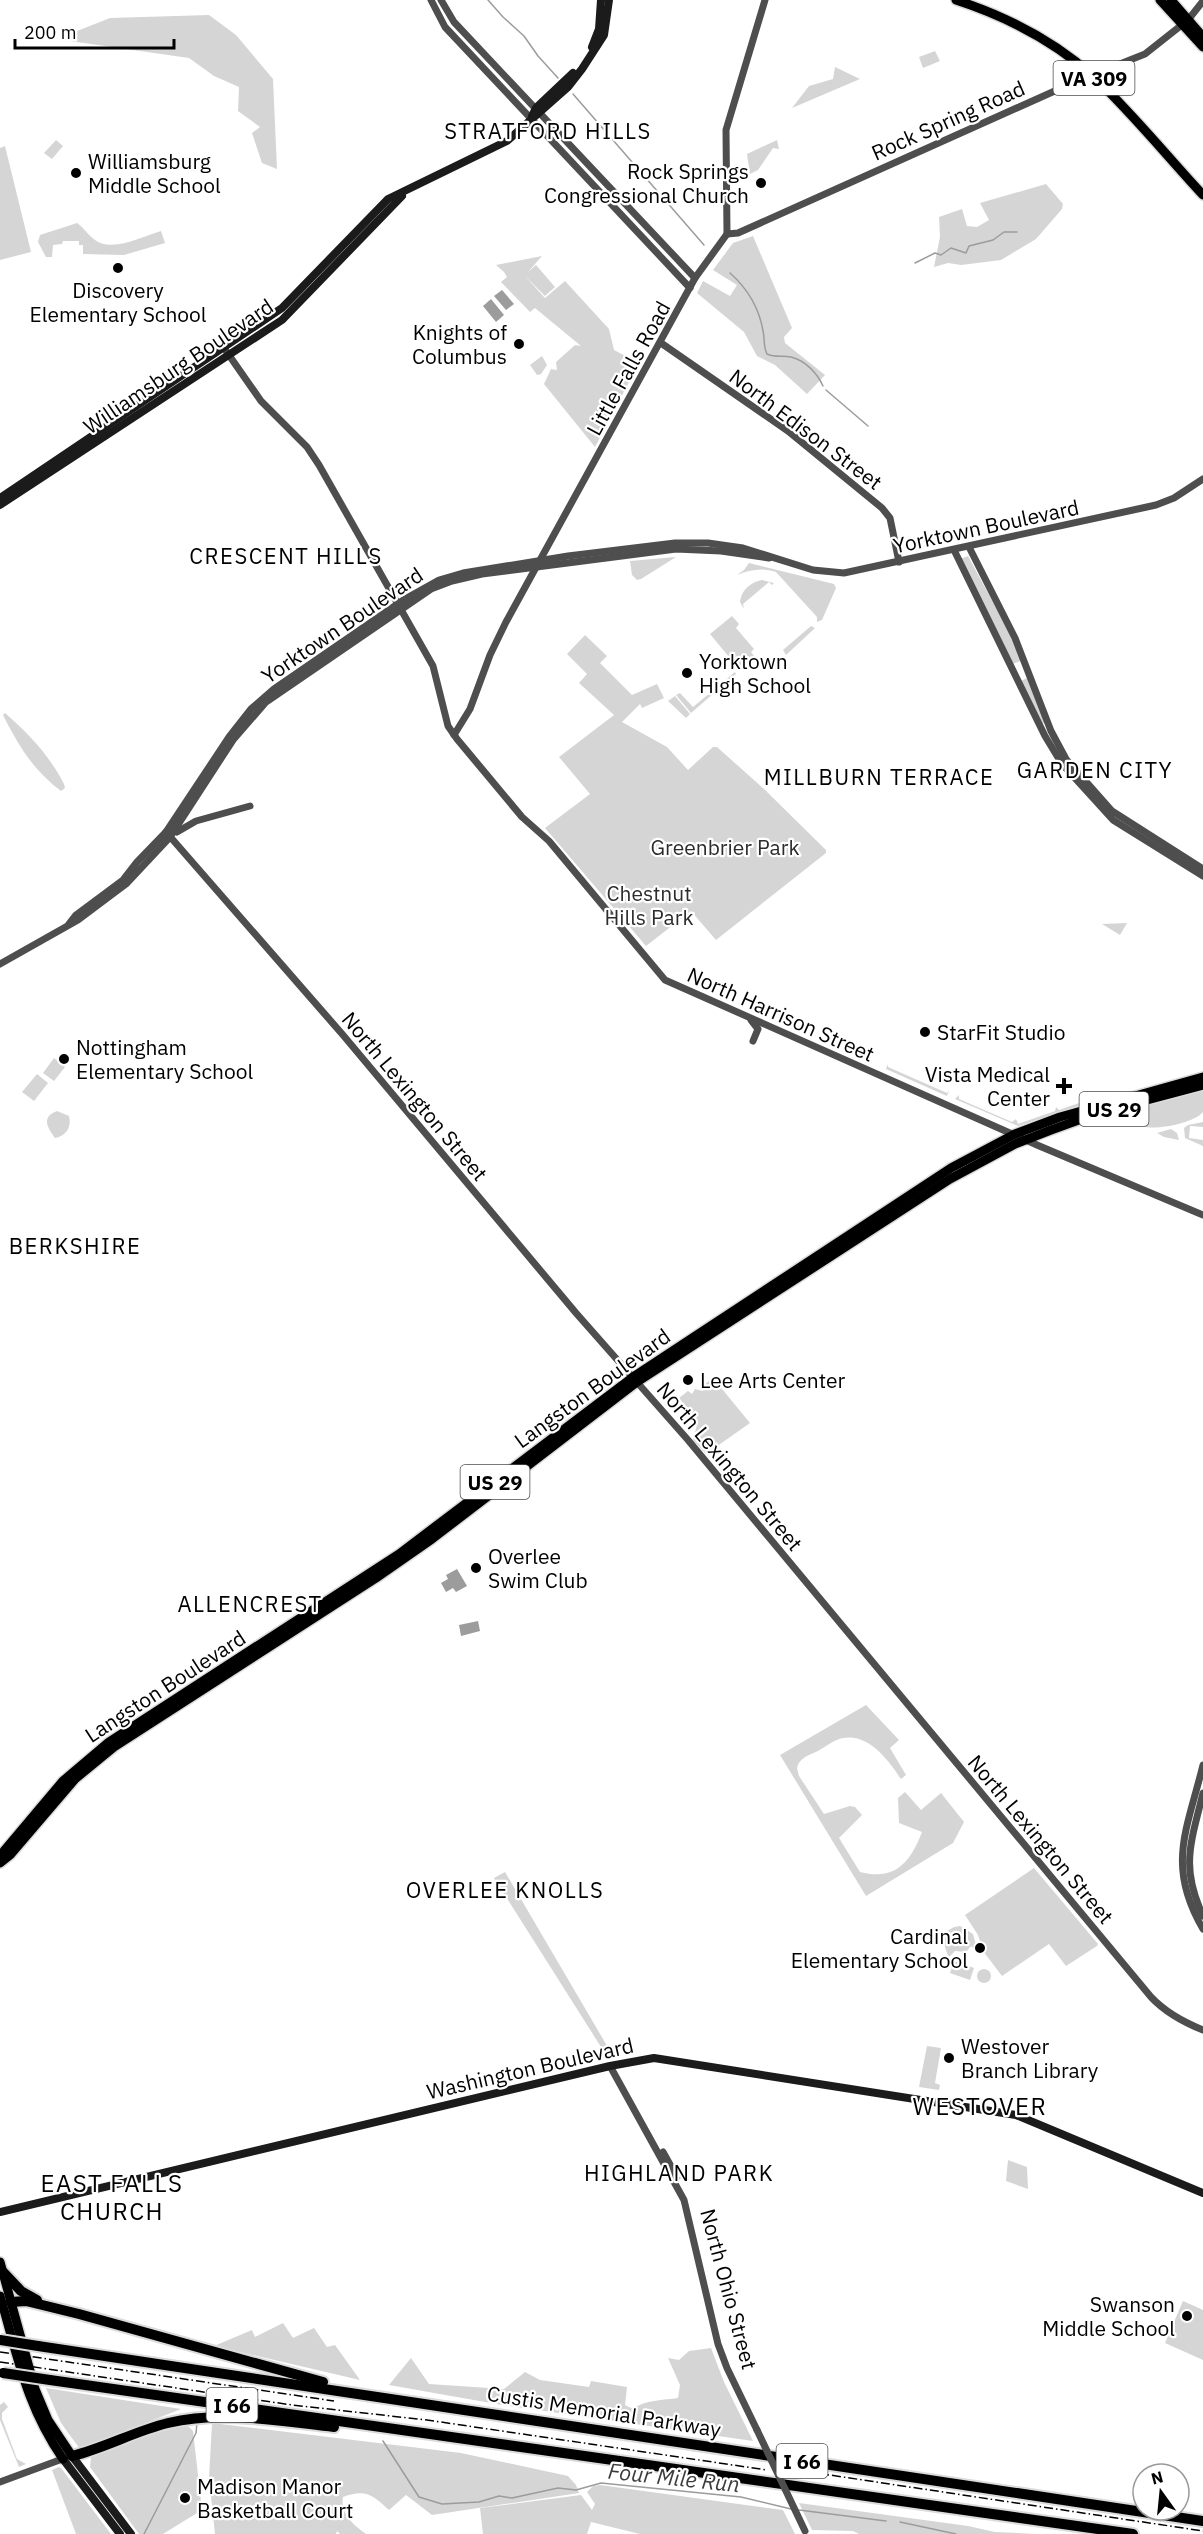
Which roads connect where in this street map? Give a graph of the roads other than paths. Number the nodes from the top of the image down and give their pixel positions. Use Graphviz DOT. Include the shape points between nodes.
graph roads {
  1 [pos="431,0"];
  2 [pos="441,0"];
  3 [pos="601,0"];
  4 [pos="609,0"];
  5 [pos="765,0"];
  6 [pos="956,0"];
  7 [pos="1160,0"];
  8 [pos="1175,1"];
  9 [pos="1203,1"];
  10 [pos="1186,22"];
  11 [pos="1203,37"];
  12 [pos="1203,47"];
  13 [pos="1092,76"];
  14 [pos="538,110"];
  15 [pos="531,118"];
  16 [pos="1203,195"];
  17 [pos="727,234"];
  18 [pos="695,278"];
  19 [pos="690,288"];
  20 [pos="661,343"];
  21 [pos="227,352"];
  22 [pos="1203,479"];
  23 [pos="0,498"];
  24 [pos="0,505"];
  25 [pos="969,547"];
  26 [pos="954,550"];
  27 [pos="899,562"];
  28 [pos="538,564"];
  29 [pos="400,606"];
  30 [pos="454,735"];
  31 [pos="250,806"];
  32 [pos="168,835"];
  33 [pos="1203,869"];
  34 [pos="1203,876"];
  35 [pos="0,964"];
  36 [pos="749,1017"];
  37 [pos="753,1041"];
  38 [pos="1203,1077"];
  39 [pos="1203,1085"];
  40 [pos="1015,1134"];
  41 [pos="1026,1139"];
  42 [pos="1203,1215"];
  43 [pos="635,1380"];
  44 [pos="1203,1765"];
  45 [pos="1203,1793"];
  46 [pos="0,1861"];
  47 [pos="1203,1916"];
  48 [pos="1203,1929"];
  49 [pos="1203,2030"];
  50 [pos="610,2066"];
  51 [pos="1203,2193"];
  52 [pos="0,2212"];
  53 [pos="1,2267"];
  54 [pos="4,2301"];
  55 [pos="65,2311"];
  56 [pos="0,2340"];
  57 [pos="1,2373"];
  58 [pos="402,2400"];
  59 [pos="415,2431"];
  60 [pos="68,2458"];
  61 [pos="0,2482"];
  62 [pos="1203,2521"];
  63 [pos="130,2532"];
  64 [pos="805,2533"];
  65 [pos="120,2534"];
  66 [pos="1133,2534"];
  1 -- 15 [label="street" via="445,27"];
  2 -- 14 [label="street" via="454,22"];
  3 -- 14 [label="main road, Williamsburg Boulevard" via="596,41"];
  4 -- 14 [label="main road, Williamsburg Boulevard" via="607,25 600,44 568,87"];
  5 -- 17 [label="street" via="726,130"];
  6 -- 13 [label="main road, VA 309" via="1030,32"];
  7 -- 10 [label="main road"];
  8 -- 10 [label="main road"];
  9 -- 10 [label="street, Rock Spring Road"];
  10 -- 11 [label="main road"];
  10 -- 12 [label="main road"];
  10 -- 13 [label="street, Rock Spring Road" via="1145,54"];
  13 -- 16 [label="main road, VA 309"];
  13 -- 17 [label="street, Rock Spring Road" via="738,233"];
  14 -- 15 [label="main road, Williamsburg Boulevard"];
  14 -- 18 [label="street"];
  15 -- 19 [label="street"];
  15 -- 21 [label="main road, Williamsburg Boulevard" via="507,141 388,199 282,308"];
  17 -- 18 [label="street, Little Falls Road"];
  18 -- 19 [label="street, Little Falls Road"];
  19 -- 20 [label="street, Little Falls Road"];
  20 -- 27 [label="street, North Edison Street" via="788,431 882,508 890,518"];
  20 -- 28 [label="street, Little Falls Road"];
  21 -- 23 [label="main road, Williamsburg Boulevard"];
  21 -- 24 [label="main road, Williamsburg Boulevard"];
  21 -- 29 [label="street, North Harrison Street" via="261,400 307,447"];
  22 -- 25 [label="street, Yorktown Boulevard" via="1156,505"];
  25 -- 26 [label="street, Yorktown Boulevard"];
  25 -- 33 [label="street" via="1015,639 1066,759 1112,811"];
  26 -- 27 [label="street, Yorktown Boulevard"];
  26 -- 34 [label="street" via="1062,764 1113,820"];
  27 -- 28 [label="street, Yorktown Boulevard" via="844,573 813,570 734,547 675,543"];
  28 -- 29 [label="street, Yorktown Boulevard" via="452,581"];
  28 -- 30 [label="street, Little Falls Road" via="497,639 470,709"];
  29 -- 30 [label="street, North Harrison Street" via="433,666 444,713"];
  29 -- 32 [label="street, Yorktown Boulevard" via="262,698 239,723"];
  30 -- 36 [label="street, North Harrison Street" via="665,980"];
  31 -- 32 [label="street" via="196,821"];
  32 -- 35 [label="street" via="123,880 69,924"];
  32 -- 43 [label="street, North Lexington Street"];
  36 -- 37 [label="street" via="758,1029"];
  36 -- 40 [label="street, North Harrison Street"];
  38 -- 40 [label="main road, Langston Boulevard / US 29" via="1060,1116"];
  39 -- 41 [label="main road, Langston Boulevard / US 29" via="1092,1115"];
  40 -- 41 [label="street, North Harrison Street"];
  40 -- 43 [label="main road, Langston Boulevard / US 29" via="951,1168"];
  41 -- 42 [label="street, North Harrison Street"];
  41 -- 43 [label="main road, Langston Boulevard / US 29" via="934,1189"];
  43 -- 46 [label="main road, Langston Boulevard / US 29" via="399,1554 97,1751 58,1786"];
  43 -- 49 [label="street, North Lexington Street" via="1151,1997 1178,2020"];
  44 -- 48 [label="street" via="1181,1860 1185,1887"];
  45 -- 47 [label="street" via="1188,1868"];
  50 -- 51 [label="main road, Washington Boulevard" via="669,2059 1008,2113"];
  50 -- 52 [label="main road, Washington Boulevard"];
  50 -- 64 [label="street, North Ohio Street, bridge" via="684,2200 741,2395"];
  53 -- 54 [label="main road"];
  53 -- 55 [label="highway" via="28,2296"];
  54 -- 55 [label="highway" via="26,2301"];
  54 -- 60 [label="main road" via="38,2397"];
  55 -- 58 [label="highway" via="302,2378"];
  56 -- 58 [label="highway, Custis Memorial Parkway / I 66, bridge"];
  57 -- 59 [label="highway, I 66, bridge"];
  58 -- 62 [label="highway, Custis Memorial Parkway / I 66"];
  59 -- 60 [label="highway" via="372,2431 214,2416 151,2428"];
  59 -- 66 [label="highway, I 66"];
  60 -- 61 [label="street"];
  60 -- 63 [label="main road"];
  60 -- 65 [label="main road"];
}
